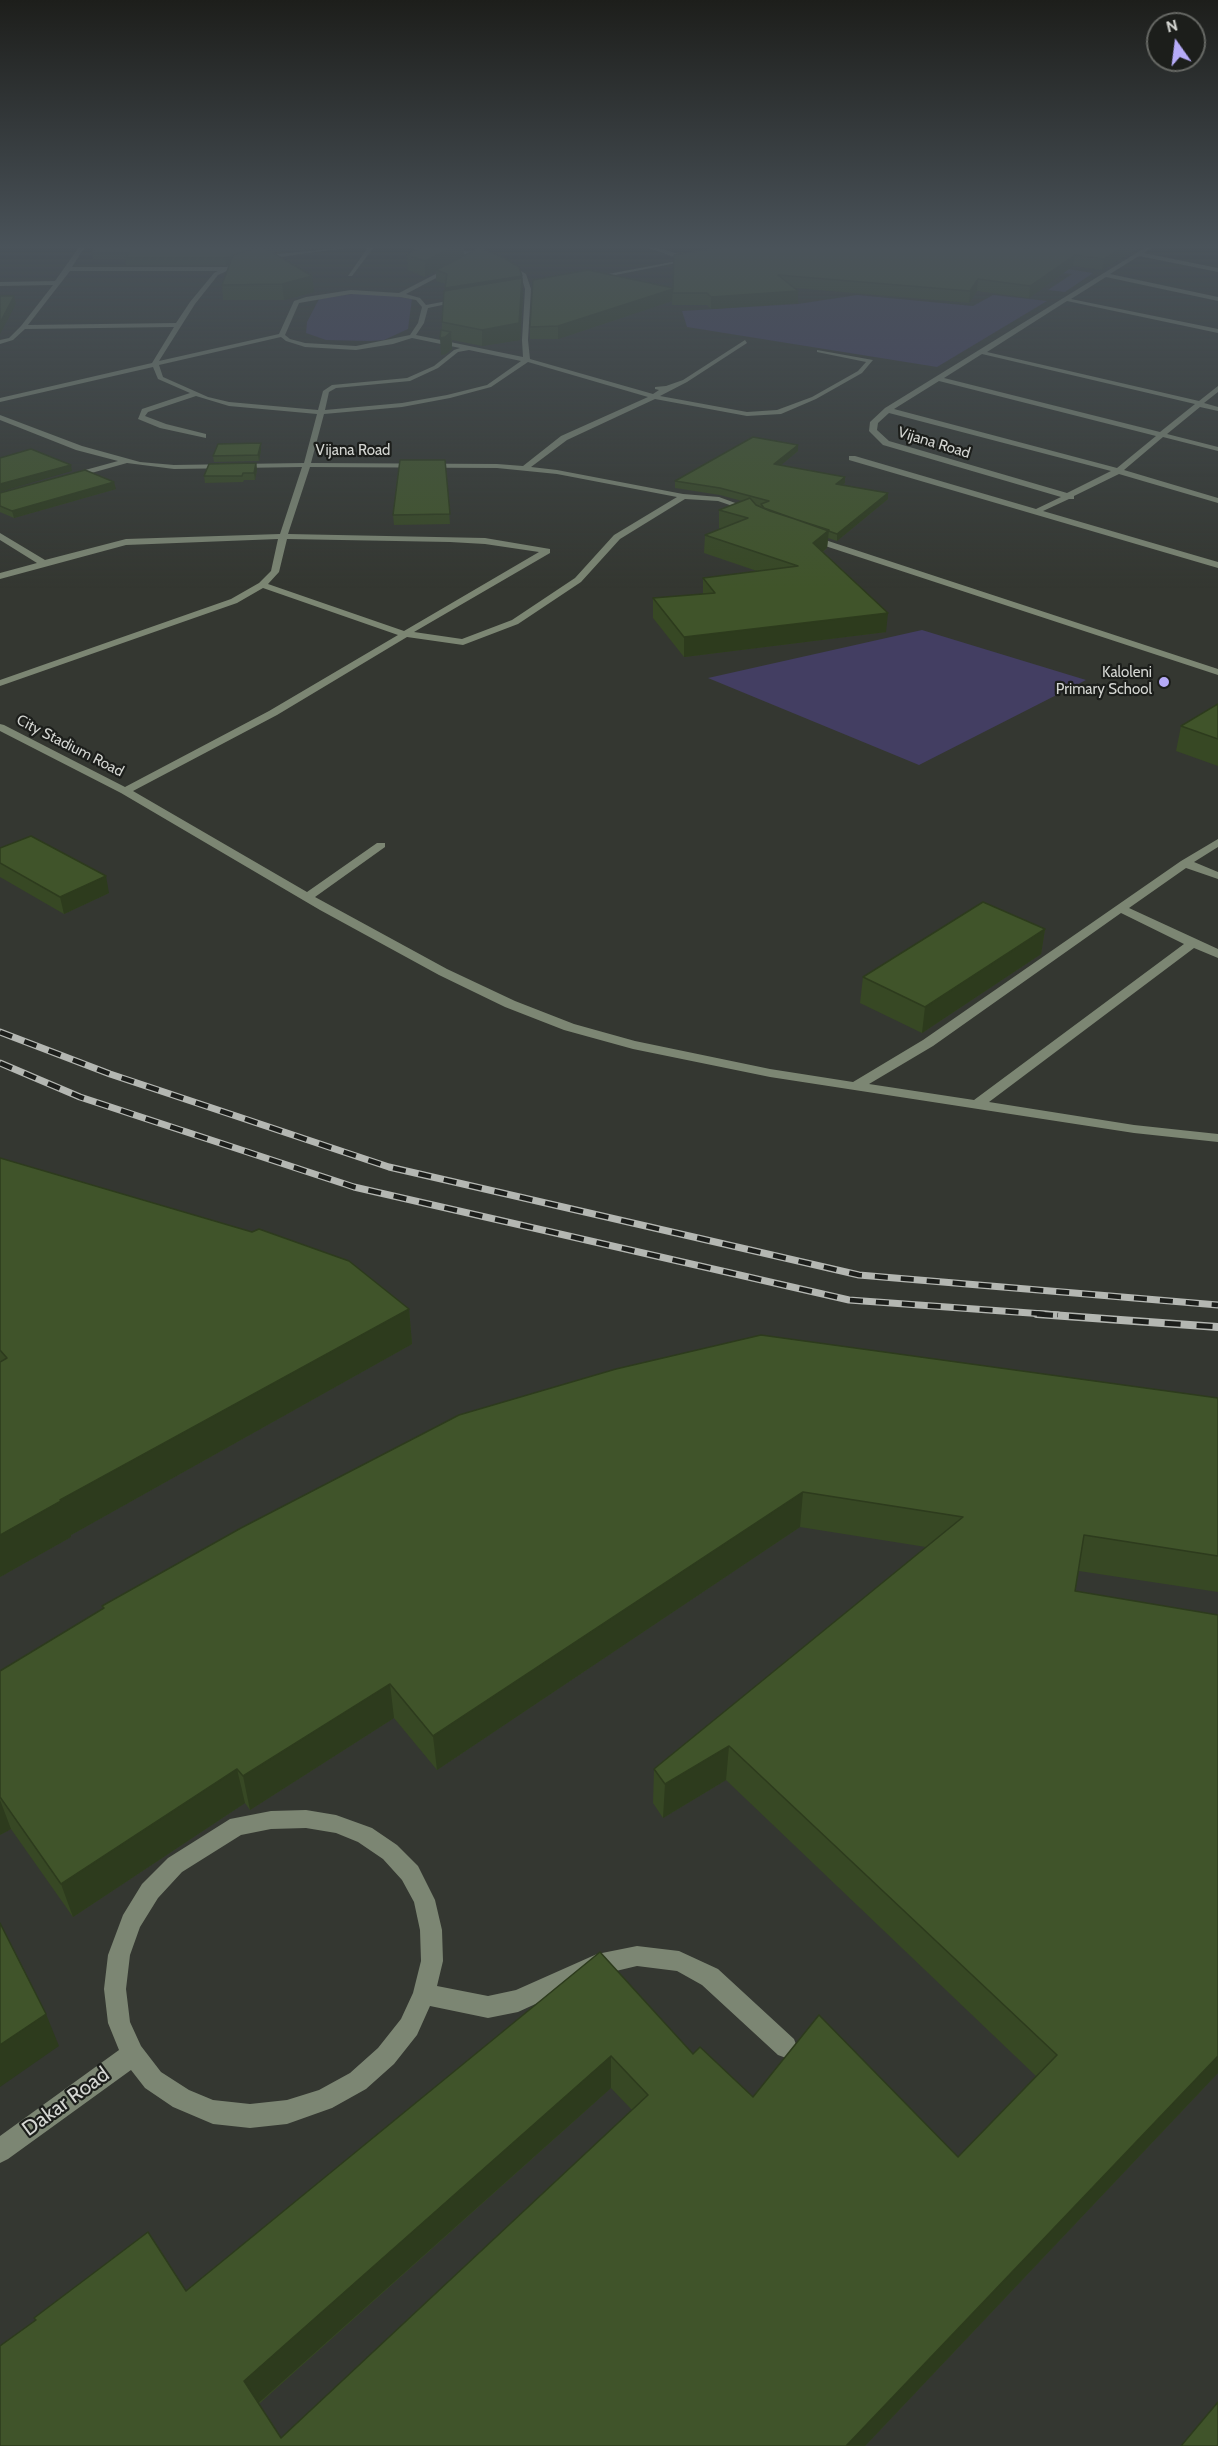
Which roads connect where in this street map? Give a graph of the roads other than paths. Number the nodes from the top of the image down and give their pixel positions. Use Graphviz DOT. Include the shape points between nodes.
graph roads {
  1 [pos="163,361"];
  2 [pos="443,361"];
  3 [pos="525,361"];
  4 [pos="531,361"];
  5 [pos="716,361"];
  6 [pos="871,361"];
  7 [pos="967,361"];
  8 [pos="1019,361"];
  9 [pos="155,363"];
  10 [pos="939,380"];
  11 [pos="621,387"];
  12 [pos="667,388"];
  13 [pos="1218,388"];
  14 [pos="195,394"];
  15 [pos="654,398"];
  16 [pos="0,400"];
  17 [pos="1199,404"];
  18 [pos="1218,409"];
  19 [pos="888,410"];
  20 [pos="321,412"];
  21 [pos="0,417"];
  22 [pos="1164,435"];
  23 [pos="203,436"];
  24 [pos="1218,449"];
  25 [pos="852,459"];
  26 [pos="125,461"];
  27 [pos="307,465"];
  28 [pos="524,469"];
  29 [pos="1118,471"];
  30 [pos="57,481"];
  31 [pos="682,496"];
  32 [pos="1071,497"];
  33 [pos="1218,501"];
  34 [pos="1036,513"];
  35 [pos="759,519"];
  36 [pos="795,533"];
  37 [pos="0,536"];
  38 [pos="283,536"];
  39 [pos="44,563"];
  40 [pos="1218,565"];
  41 [pos="0,576"];
  42 [pos="262,585"];
  43 [pos="405,634"];
  44 [pos="1218,672"];
  45 [pos="0,683"];
  46 [pos="0,727"];
  47 [pos="126,791"];
  48 [pos="1218,842"];
  49 [pos="381,845"];
  50 [pos="1185,863"];
  51 [pos="1218,876"];
  52 [pos="307,897"];
  53 [pos="1121,908"];
  54 [pos="1193,943"];
  55 [pos="1218,954"];
  56 [pos="854,1087"];
  57 [pos="978,1104"];
  58 [pos="1218,1138"];
  59 [pos="424,1994"];
  60 [pos="786,2047"];
  61 [pos="133,2054"];
  62 [pos="0,2151"];
  1 -- 9 [label="street"];
  2 -- 20 [label="street" via="408,380 331,387 326,391"];
  3 -- 20 [label="street" via="489,386 448,397"];
  4 -- 11 [label="street"];
  5 -- 12 [label="street"];
  6 -- 15 [label="street" via="860,372 814,398 778,412 747,414"];
  7 -- 10 [label="street, Vijana Road"];
  8 -- 17 [label="street"];
  9 -- 14 [label="street" via="160,378"];
  9 -- 16 [label="street"];
  10 -- 19 [label="street, Vijana Road"];
  10 -- 22 [label="street"];
  11 -- 12 [label="street"];
  11 -- 15 [label="street"];
  12 -- 15 [label="street"];
  13 -- 17 [label="street"];
  14 -- 20 [label="street" via="229,404"];
  14 -- 23 [label="street" via="145,411 141,417"];
  15 -- 28 [label="street" via="564,438"];
  17 -- 18 [label="street"];
  17 -- 22 [label="street"];
  19 -- 29 [label="street"];
  19 -- 32 [label="street, Vijana Road" via="874,422 873,431 886,443"];
  20 -- 27 [label="street"];
  21 -- 26 [label="street, Vijana Road" via="79,448"];
  22 -- 24 [label="street"];
  22 -- 29 [label="street"];
  25 -- 34 [label="street"];
  26 -- 27 [label="street, Vijana Road" via="174,467"];
  26 -- 30 [label="street"];
  27 -- 28 [label="street, Vijana Road"];
  27 -- 38 [label="street"];
  28 -- 31 [label="street, Vijana Road"];
  29 -- 32 [label="street"];
  29 -- 33 [label="street"];
  31 -- 35 [label="street, Vijana Road" via="719,499 750,509"];
  31 -- 43 [label="street" via="617,537 578,580 515,622 463,642"];
  32 -- 34 [label="street"];
  34 -- 40 [label="street"];
  36 -- 44 [label="street"];
  37 -- 39 [label="street"];
  38 -- 39 [label="street" via="161,538 126,542"];
  38 -- 42 [label="street" via="275,572"];
  38 -- 43 [label="street" via="450,539 547,551"];
  39 -- 41 [label="street"];
  42 -- 43 [label="street"];
  42 -- 45 [label="street" via="234,601"];
  43 -- 47 [label="street" via="273,713"];
  46 -- 47 [label="street, City Stadium Road"];
  47 -- 52 [label="street, City Stadium Road"];
  48 -- 50 [label="street"];
  49 -- 52 [label="street"];
  50 -- 51 [label="street"];
  50 -- 53 [label="street"];
  52 -- 56 [label="street, City Stadium Road" via="443,972 569,1027 633,1046"];
  53 -- 54 [label="street"];
  53 -- 56 [label="street" via="928,1043"];
  54 -- 55 [label="street"];
  54 -- 57 [label="street"];
  56 -- 57 [label="street, City Stadium Road"];
  57 -- 58 [label="street, City Stadium Road"];
  59 -- 60 [label="street" via="488,2007 518,2001 597,1965 637,1956 679,1961 710,1977"];
  59 -- 61 [label="street" via="409,2026 386,2056 358,2081 324,2100 287,2112 250,2116 213,2112 181,2099 153,2080"];
  59 -- 61 [label="street" via="432,1961 431,1930 424,1900 410,1873 390,1852 365,1835 336,1824 306,1819 237,1826 175,1865 150,1891 131,1922 119,1955 115,1989 119,2023"];
  61 -- 62 [label="street, Dakar Road"];
}
